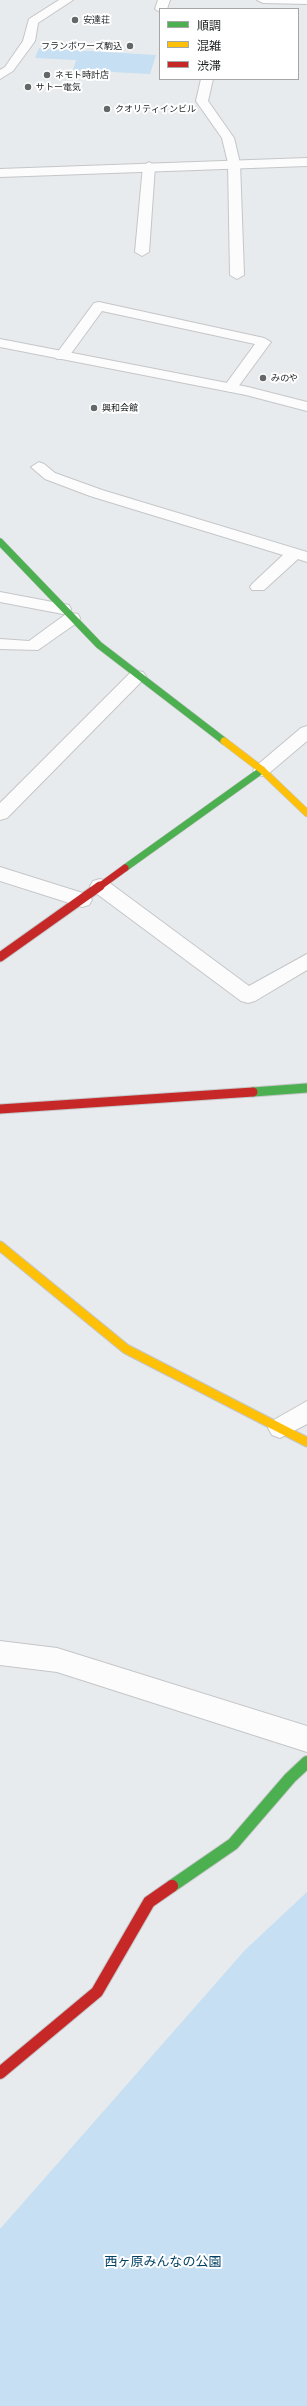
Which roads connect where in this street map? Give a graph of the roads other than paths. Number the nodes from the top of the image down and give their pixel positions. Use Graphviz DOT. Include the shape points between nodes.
graph roads {
  1 [pos="67,0"];
  2 [pos="263,0"];
  3 [pos="307,1"];
  4 [pos="0,75"];
  5 [pos="207,80"];
  6 [pos="307,162"];
  7 [pos="234,163"];
  8 [pos="149,166"];
  9 [pos="0,173"];
  10 [pos="142,252"];
  11 [pos="237,275"];
  12 [pos="0,343"];
  13 [pos="62,356"];
  14 [pos="230,388"];
  15 [pos="307,407"];
  16 [pos="39,467"];
  17 [pos="0,542"];
  18 [pos="301,555"];
  19 [pos="258,587"];
  20 [pos="0,597"];
  21 [pos="67,614"];
  22 [pos="0,644"];
  23 [pos="138,676"];
  24 [pos="307,732"];
  25 [pos="262,770"];
  26 [pos="0,792"];
  27 [pos="18,796"];
  28 [pos="307,813"];
  29 [pos="0,814"];
  30 [pos="0,874"];
  31 [pos="100,886"];
  32 [pos="82,900"];
  33 [pos="0,957"];
  34 [pos="307,961"];
  35 [pos="307,1088"];
  36 [pos="0,1109"];
  37 [pos="0,1246"];
  38 [pos="307,1411"];
  39 [pos="280,1428"];
  40 [pos="307,1442"];
  41 [pos="0,1654"];
  42 [pos="307,1739"];
  43 [pos="307,1762"];
  44 [pos="0,2073"];
  1 -- 4 [label="street" via="33,21 29,41 9,69"];
  2 -- 3 [label="street"];
  5 -- 7 [label="street" via="202,101 228,138"];
  6 -- 7 [label="street"];
  7 -- 8 [label="street"];
  7 -- 11 [label="street"];
  8 -- 9 [label="street"];
  8 -- 10 [label="street"];
  12 -- 13 [label="street"];
  13 -- 14 [label="street"];
  13 -- 14 [label="street" via="99,306 264,342"];
  14 -- 15 [label="street"];
  16 -- 18 [label="street" via="50,476 96,493"];
  17 -- 21 [label="street"];
  18 -- 19 [label="street"];
  20 -- 21 [label="street"];
  21 -- 22 [label="street" via="32,646"];
  21 -- 23 [label="street" via="99,645"];
  23 -- 25 [label="street"];
  23 -- 27 [label="street"];
  24 -- 25 [label="street"];
  25 -- 28 [label="street"];
  25 -- 31 [label="street"];
  26 -- 27 [label="street"];
  27 -- 29 [label="street"];
  30 -- 32 [label="street"];
  31 -- 32 [label="street"];
  31 -- 34 [label="street" via="248,996"];
  32 -- 33 [label="street"];
  35 -- 36 [label="street"];
  37 -- 39 [label="street" via="126,1349"];
  38 -- 39 [label="street"];
  39 -- 40 [label="street"];
  41 -- 42 [label="street" via="57,1660"];
  43 -- 44 [label="street" via="233,1844 149,1902 97,1992"];
}
